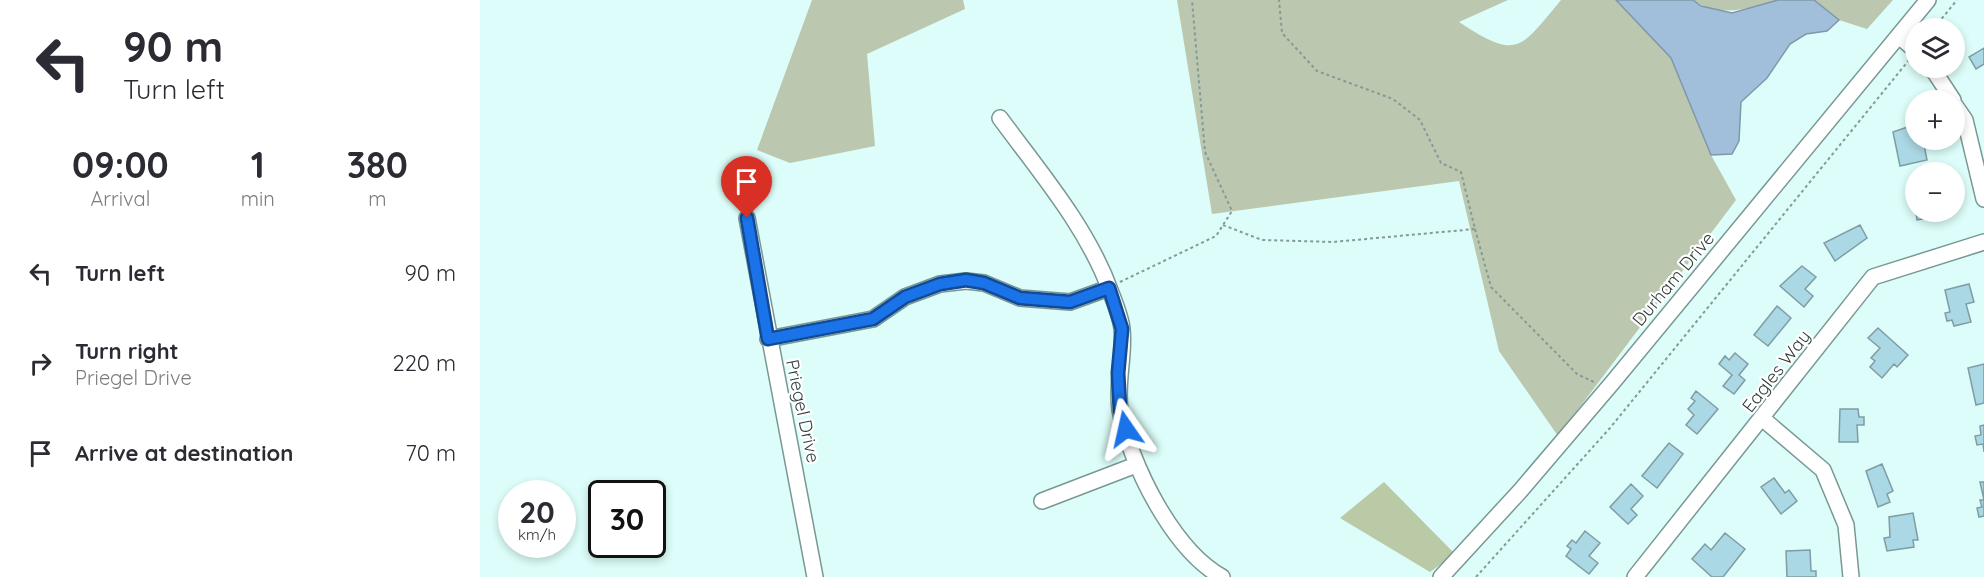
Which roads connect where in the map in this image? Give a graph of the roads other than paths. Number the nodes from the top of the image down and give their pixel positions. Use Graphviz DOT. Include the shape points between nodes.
graph roads {
  1 [pos="1928,0"];
  2 [pos="1899,36"];
  3 [pos="1905,45"];
  4 [pos="1000,118"];
  5 [pos="1965,120"];
  6 [pos="1984,199"];
  7 [pos="747,218"];
  8 [pos="1984,242"];
  9 [pos="1109,288"];
  10 [pos="768,339"];
  11 [pos="1763,418"];
  12 [pos="1136,465"];
  13 [pos="1042,501"];
  14 [pos="815,577"];
  15 [pos="1222,577"];
  16 [pos="1441,577"];
  17 [pos="1635,577"];
  18 [pos="1851,577"];
  1 -- 2 [label="street, Durham Drive"];
  2 -- 3 [label="street"];
  2 -- 16 [label="street, Durham Drive" via="1604,392"];
  4 -- 9 [label="street" via="1053,190"];
  5 -- 6 [label="street"];
  7 -- 10 [label="street, Priegel Drive"];
  8 -- 11 [label="street, Eagles Way" via="1873,277"];
  9 -- 10 [label="street" via="1070,302 1020,298 966,280 940,284 905,297 873,319"];
  9 -- 12 [label="street" via="1122,329 1120,410"];
  10 -- 14 [label="street, Priegel Drive"];
  11 -- 17 [label="street, Eagles Way"];
  11 -- 18 [label="street" via="1823,470 1846,525"];
  12 -- 13 [label="street"];
  12 -- 15 [label="street" via="1160,510 1192,551"];
}
